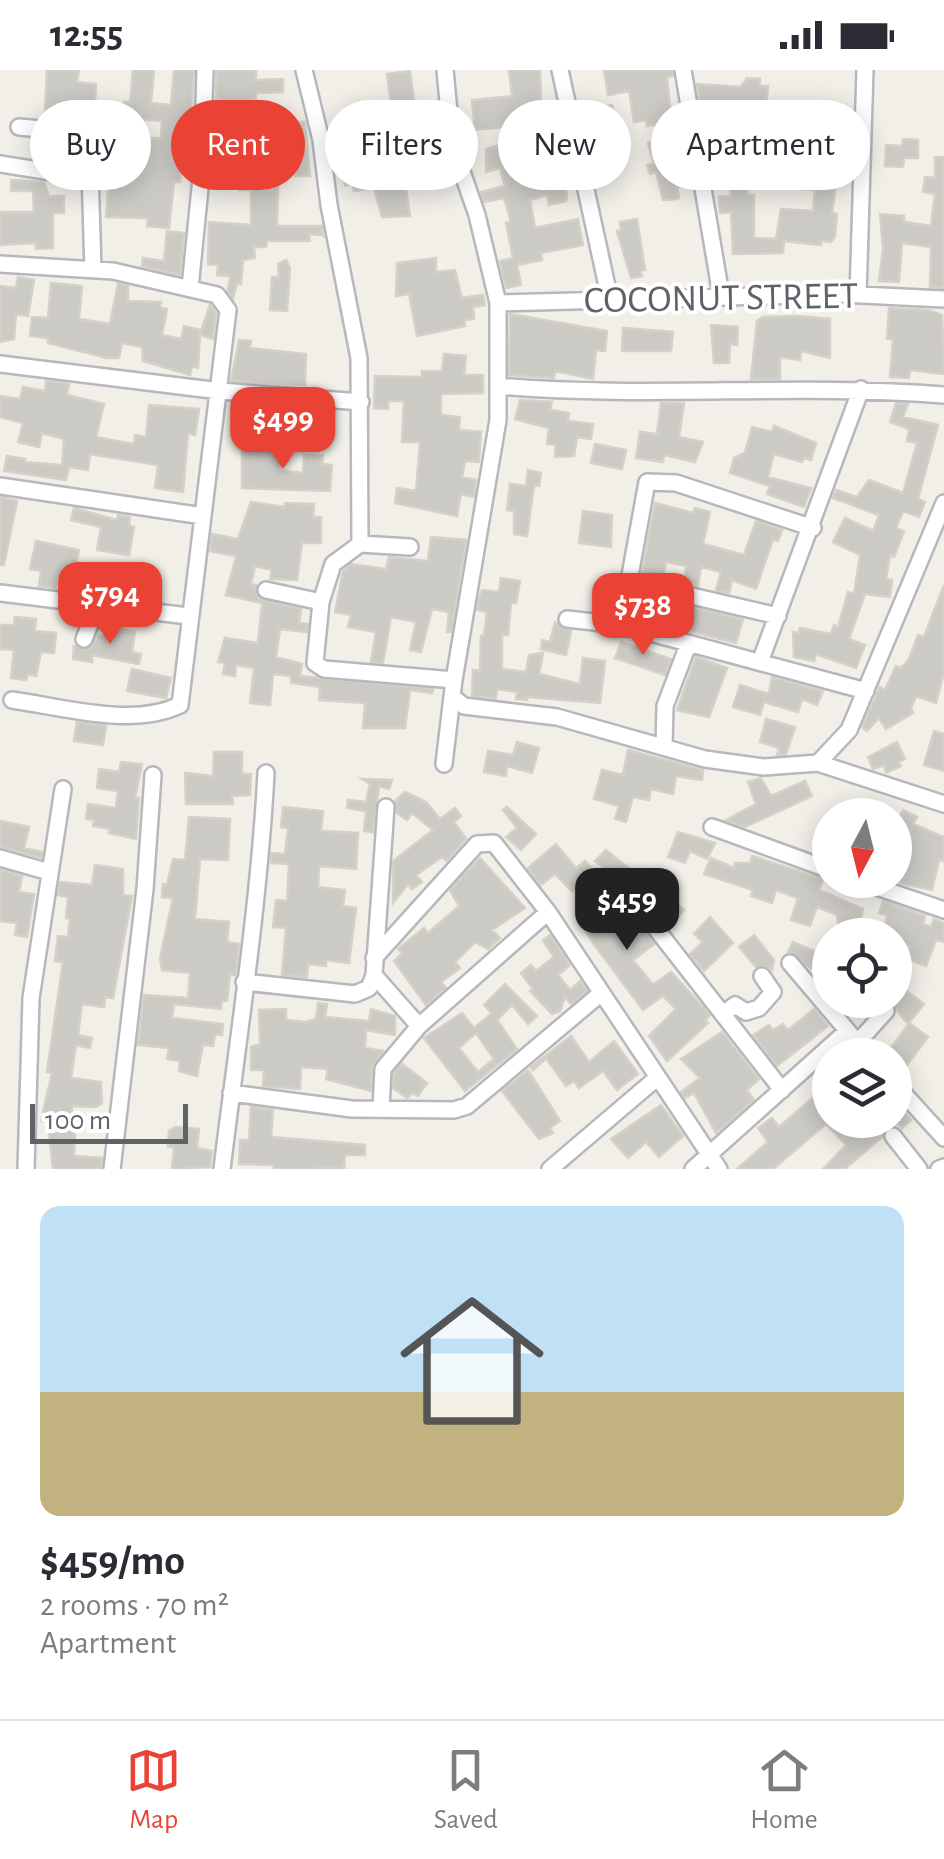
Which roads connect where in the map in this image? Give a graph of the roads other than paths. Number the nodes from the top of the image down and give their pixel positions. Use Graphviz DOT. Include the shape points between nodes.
graph roads {
  1 [pos="205,70"];
  2 [pos="304,70"];
  3 [pos="445,70"];
  4 [pos="560,70"];
  5 [pos="682,70"];
  6 [pos="866,70"];
  7 [pos="687,100"];
  8 [pos="19,127"];
  9 [pos="30,128"];
  10 [pos="0,164"];
  11 [pos="30,169"];
  12 [pos="90,190"];
  13 [pos="703,190"];
  14 [pos="0,264"];
  15 [pos="93,270"];
  16 [pos="190,288"];
  17 [pos="721,295"];
  18 [pos="858,295"];
  19 [pos="610,300"];
  20 [pos="944,300"];
  21 [pos="498,303"];
  22 [pos="0,364"];
  23 [pos="498,386"];
  24 [pos="862,389"];
  25 [pos="220,391"];
  26 [pos="944,396"];
  27 [pos="362,402"];
  28 [pos="0,486"];
  29 [pos="944,503"];
  30 [pos="203,516"];
  31 [pos="813,528"];
  32 [pos="360,544"];
  33 [pos="410,546"];
  34 [pos="627,581"];
  35 [pos="266,590"];
  36 [pos="0,593"];
  37 [pos="321,602"];
  38 [pos="116,607"];
  39 [pos="188,616"];
  40 [pos="778,616"];
  41 [pos="568,619"];
  42 [pos="621,625"];
  43 [pos="84,638"];
  44 [pos="688,645"];
  45 [pos="760,662"];
  46 [pos="454,680"];
  47 [pos="866,692"];
  48 [pos="12,700"];
  49 [pos="455,700"];
  50 [pos="664,746"];
  51 [pos="444,764"];
  52 [pos="818,764"];
  53 [pos="266,773"];
  54 [pos="153,775"];
  55 [pos="62,789"];
  56 [pos="944,804"];
  57 [pos="386,807"];
  58 [pos="712,828"];
  59 [pos="0,858"];
  60 [pos="812,864"];
  61 [pos="49,872"];
  62 [pos="622,885"];
  63 [pos="909,898"];
  64 [pos="944,910"];
  65 [pos="548,912"];
  66 [pos="790,962"];
  67 [pos="374,966"];
  68 [pos="762,976"];
  69 [pos="244,982"];
  70 [pos="600,994"];
  71 [pos="723,1014"];
  72 [pos="880,1018"];
  73 [pos="418,1026"];
  74 [pos="853,1038"];
  75 [pos="862,1038"];
  76 [pos="812,1071"];
  77 [pos="658,1077"];
  78 [pos="782,1090"];
  79 [pos="232,1093"];
  80 [pos="912,1103"];
  81 [pos="382,1109"];
  82 [pos="895,1138"];
  83 [pos="944,1138"];
  84 [pos="714,1162"];
  85 [pos="26,1169"];
  86 [pos="112,1169"];
  87 [pos="222,1169"];
  88 [pos="550,1169"];
  89 [pos="694,1169"];
  90 [pos="919,1169"];
  1 -- 16 [label="street"];
  2 -- 27 [label="street" via="343,262"];
  3 -- 21 [label="street" via="452,142"];
  4 -- 19 [label="street"];
  5 -- 7 [label="street"];
  6 -- 18 [label="street"];
  8 -- 9 [label="street"];
  10 -- 11 [label="street"];
  12 -- 15 [label="street"];
  13 -- 17 [label="street"];
  14 -- 15 [label="street"];
  15 -- 16 [label="street"];
  16 -- 25 [label="street" via="218,295 228,310"];
  17 -- 18 [label="street, COCONUT STREET"];
  17 -- 19 [label="street, COCONUT STREET"];
  18 -- 20 [label="street, COCONUT STREET"];
  19 -- 21 [label="street, COCONUT STREET"];
  21 -- 23 [label="street"];
  22 -- 25 [label="street"];
  23 -- 24 [label="street" via="572,392"];
  23 -- 46 [label="street" via="498,420"];
  24 -- 26 [label="street"];
  24 -- 31 [label="street"];
  25 -- 27 [label="street"];
  25 -- 30 [label="street"];
  27 -- 32 [label="street"];
  28 -- 30 [label="street"];
  29 -- 47 [label="street"];
  30 -- 39 [label="street"];
  31 -- 34 [label="street" via="656,478 643,491"];
  31 -- 40 [label="street"];
  32 -- 33 [label="street"];
  32 -- 37 [label="street" via="333,564"];
  34 -- 40 [label="street"];
  34 -- 42 [label="street"];
  35 -- 37 [label="street"];
  36 -- 38 [label="street"];
  37 -- 46 [label="street" via="315,663 324,669"];
  38 -- 39 [label="street"];
  38 -- 43 [label="street" via="93,617"];
  39 -- 48 [label="street" via="180,705 122,714"];
  40 -- 45 [label="street"];
  41 -- 42 [label="street"];
  42 -- 44 [label="street"];
  44 -- 45 [label="street"];
  44 -- 50 [label="street" via="666,700"];
  45 -- 47 [label="street"];
  46 -- 49 [label="street"];
  47 -- 52 [label="street" via="849,730"];
  49 -- 50 [label="street" via="556,717"];
  49 -- 51 [label="street"];
  50 -- 52 [label="street" via="764,768"];
  52 -- 56 [label="street"];
  53 -- 69 [label="street" via="259,903"];
  54 -- 86 [label="street"];
  55 -- 61 [label="street"];
  57 -- 67 [label="street"];
  58 -- 60 [label="street"];
  59 -- 61 [label="street"];
  61 -- 85 [label="street" via="31,998"];
  62 -- 71 [label="street"];
  63 -- 64 [label="street"];
  65 -- 67 [label="street" via="494,843 484,841"];
  65 -- 70 [label="street"];
  65 -- 73 [label="street"];
  66 -- 74 [label="street"];
  67 -- 69 [label="street" via="369,988 355,994"];
  67 -- 73 [label="street"];
  68 -- 71 [label="street" via="773,992 759,1008 746,1012 735,1005"];
  69 -- 79 [label="street"];
  70 -- 77 [label="street"];
  70 -- 81 [label="street" via="466,1106"];
  71 -- 78 [label="street"];
  72 -- 75 [label="street"];
  73 -- 81 [label="street" via="383,1069"];
  76 -- 78 [label="street"];
  77 -- 84 [label="street"];
  77 -- 88 [label="street"];
  78 -- 84 [label="street"];
  79 -- 81 [label="street"];
  79 -- 87 [label="street"];
  80 -- 83 [label="street"];
  82 -- 90 [label="street"];
  84 -- 89 [label="street"];
}
